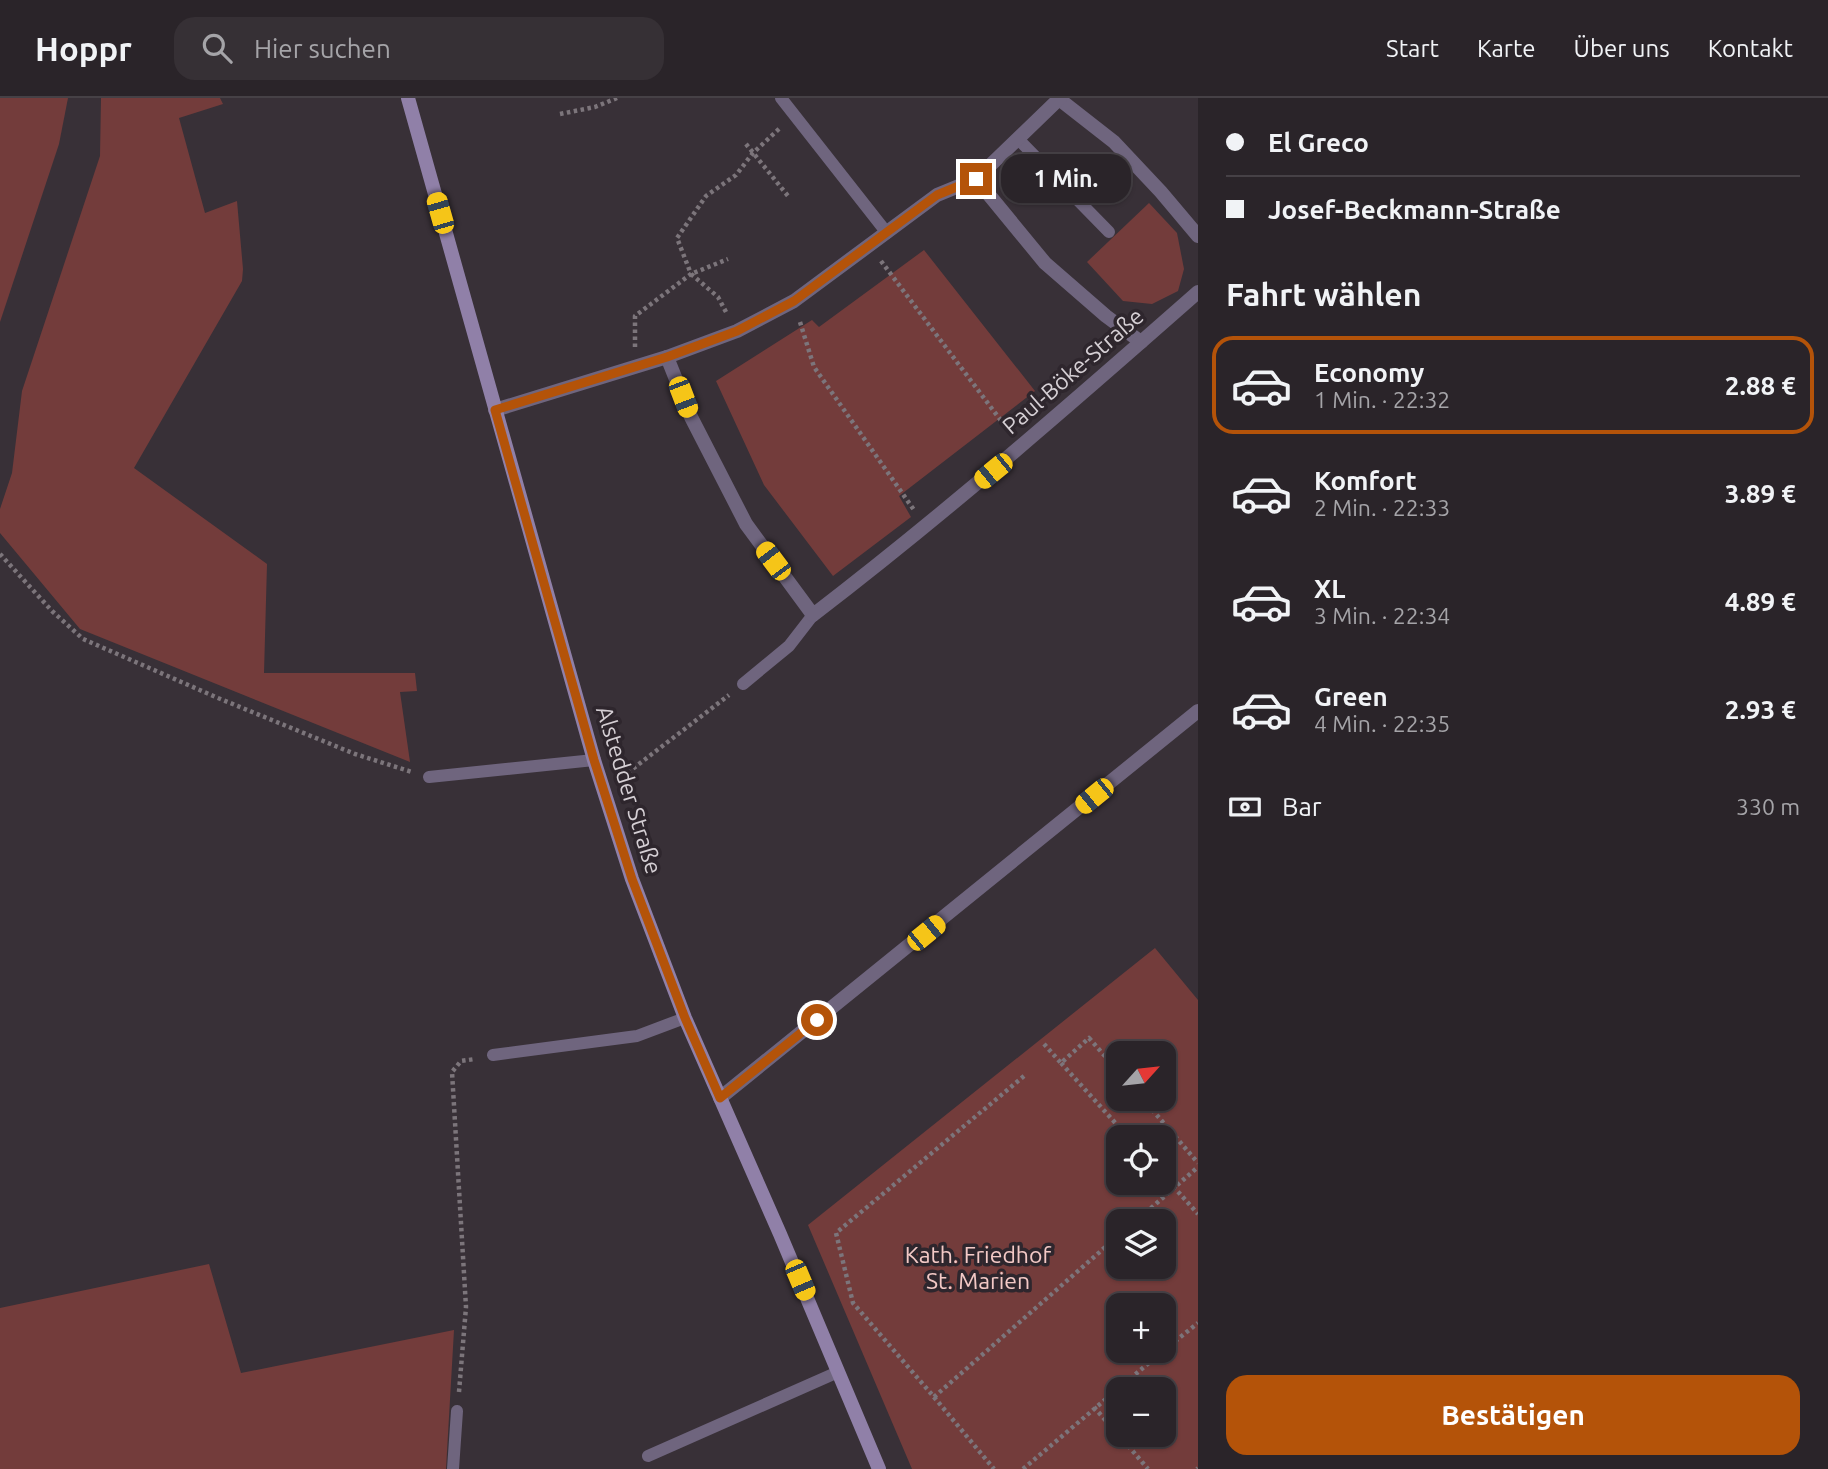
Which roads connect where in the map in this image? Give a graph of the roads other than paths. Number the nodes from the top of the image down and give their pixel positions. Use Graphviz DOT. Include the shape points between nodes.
graph roads {
  1 [pos="408,98"];
  2 [pos="781,98"];
  3 [pos="1059,99"];
  4 [pos="1018,139"];
  5 [pos="976,179"];
  6 [pos="1109,232"];
  7 [pos="887,233"];
  8 [pos="1198,236"];
  9 [pos="1198,292"];
  10 [pos="1141,342"];
  11 [pos="667,357"];
  12 [pos="495,410"];
  13 [pos="813,615"];
  14 [pos="743,684"];
  15 [pos="1198,711"];
  16 [pos="594,760"];
  17 [pos="429,777"];
  18 [pos="685,1018"];
  19 [pos="493,1055"];
  20 [pos="720,1098"];
  21 [pos="838,1372"];
  22 [pos="457,1411"];
  23 [pos="648,1456"];
  24 [pos="453,1469"];
  25 [pos="880,1469"];
  1 -- 12 [label="street, Alstedder Straße"];
  2 -- 7 [label="lane"];
  3 -- 4 [label="street"];
  3 -- 8 [label="street" via="1114,142"];
  4 -- 5 [label="street"];
  4 -- 6 [label="lane"];
  5 -- 7 [label="street" via="937,195"];
  5 -- 10 [label="street" via="1045,263"];
  7 -- 11 [label="street" via="794,301 737,331"];
  9 -- 10 [label="street, Paul-Böke-Straße"];
  10 -- 13 [label="street, Paul-Böke-Straße" via="1021,448"];
  11 -- 12 [label="street"];
  11 -- 13 [label="street" via="691,416 746,524"];
  12 -- 16 [label="street, Alstedder Straße"];
  13 -- 14 [label="lane" via="789,646"];
  15 -- 20 [label="street"];
  16 -- 17 [label="lane"];
  16 -- 18 [label="street, Alstedder Straße" via="632,879"];
  18 -- 19 [label="lane" via="637,1036"];
  18 -- 20 [label="street, Alstedder Straße"];
  20 -- 21 [label="street, Alstedder Straße"];
  21 -- 23 [label="lane"];
  21 -- 25 [label="street, Alstedder Straße"];
  22 -- 24 [label="lane"];
}
